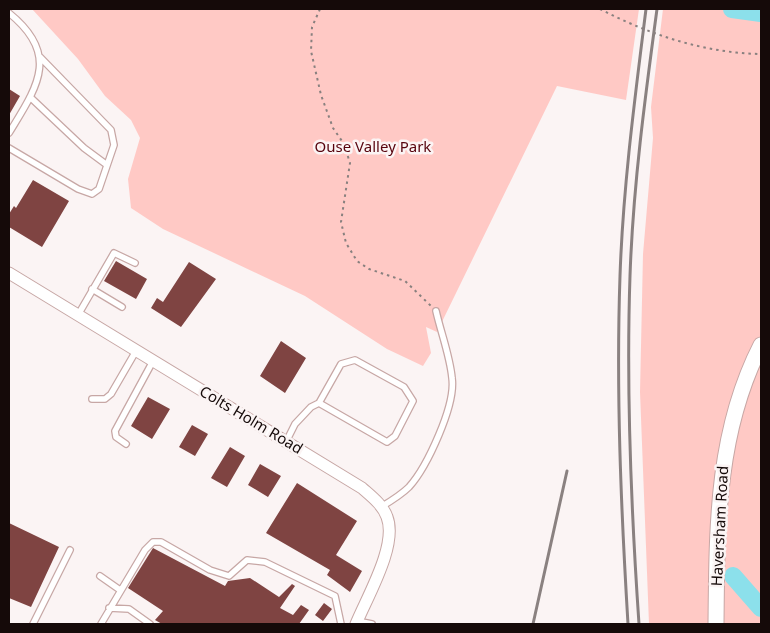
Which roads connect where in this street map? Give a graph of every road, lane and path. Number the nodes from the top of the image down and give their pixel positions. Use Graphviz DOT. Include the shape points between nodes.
graph roads {
  1 [pos="320,9"];
  2 [pos="600,9"];
  3 [pos="9,14"];
  4 [pos="761,54"];
  5 [pos="40,57"];
  6 [pos="30,98"];
  7 [pos="9,133"];
  8 [pos="9,148"];
  9 [pos="107,165"];
  10 [pos="135,263"];
  11 [pos="9,273"];
  12 [pos="92,289"];
  13 [pos="122,308"];
  14 [pos="436,311"];
  15 [pos="78,315"];
  16 [pos="761,345"];
  17 [pos="136,351"];
  18 [pos="153,361"];
  19 [pos="92,399"];
  20 [pos="319,403"];
  21 [pos="286,442"];
  22 [pos="126,444"];
  23 [pos="381,507"];
  24 [pos="70,550"];
  25 [pos="100,576"];
  26 [pos="120,590"];
  27 [pos="109,608"];
  28 [pos="357,622"];
  29 [pos="33,624"];
  30 [pos="101,624"];
  31 [pos="150,624"];
  32 [pos="341,624"];
  33 [pos="372,624"];
  34 [pos="716,624"];
  1 -- 14 [label="path" via="312,27 311,51 321,95 350,163 341,222 346,243 357,261 369,269 406,281"];
  2 -- 4 [label="path" via="690,45 736,54"];
  3 -- 5 [label="lane" via="32,36"];
  5 -- 6 [label="lane" via="36,88"];
  5 -- 9 [label="lane" via="111,130 114,145"];
  6 -- 7 [label="lane"];
  6 -- 9 [label="lane"];
  8 -- 9 [label="lane" via="92,194 99,189"];
  10 -- 12 [label="lane" via="114,253"];
  11 -- 15 [label="street, Colts Holm Road"];
  12 -- 13 [label="lane"];
  12 -- 15 [label="lane"];
  14 -- 23 [label="lane" via="452,379 452,395 418,475 398,497"];
  15 -- 17 [label="street, Colts Holm Road"];
  16 -- 34 [label="street, Haversham Road" via="733,416 725,453 719,501"];
  17 -- 18 [label="street, Colts Holm Road"];
  17 -- 19 [label="lane" via="111,394 106,399"];
  18 -- 21 [label="street, Colts Holm Road"];
  18 -- 22 [label="lane" via="115,431 116,437"];
  20 -- 20 [label="lane" via="387,442 395,436 414,401 404,386 355,360 340,364"];
  20 -- 21 [label="lane" via="295,424"];
  21 -- 23 [label="street, Colts Holm Road" via="362,488"];
  23 -- 28 [label="street, Colts Holm Road" via="390,529 388,546"];
  24 -- 29 [label="lane"];
  25 -- 26 [label="lane"];
  26 -- 27 [label="lane"];
  26 -- 32 [label="lane" via="145,550 153,542 161,542 210,570 229,576 247,560 265,562 335,596"];
  27 -- 30 [label="lane"];
  27 -- 31 [label="lane" via="129,609"];
  28 -- 33 [label="lane"];
}
